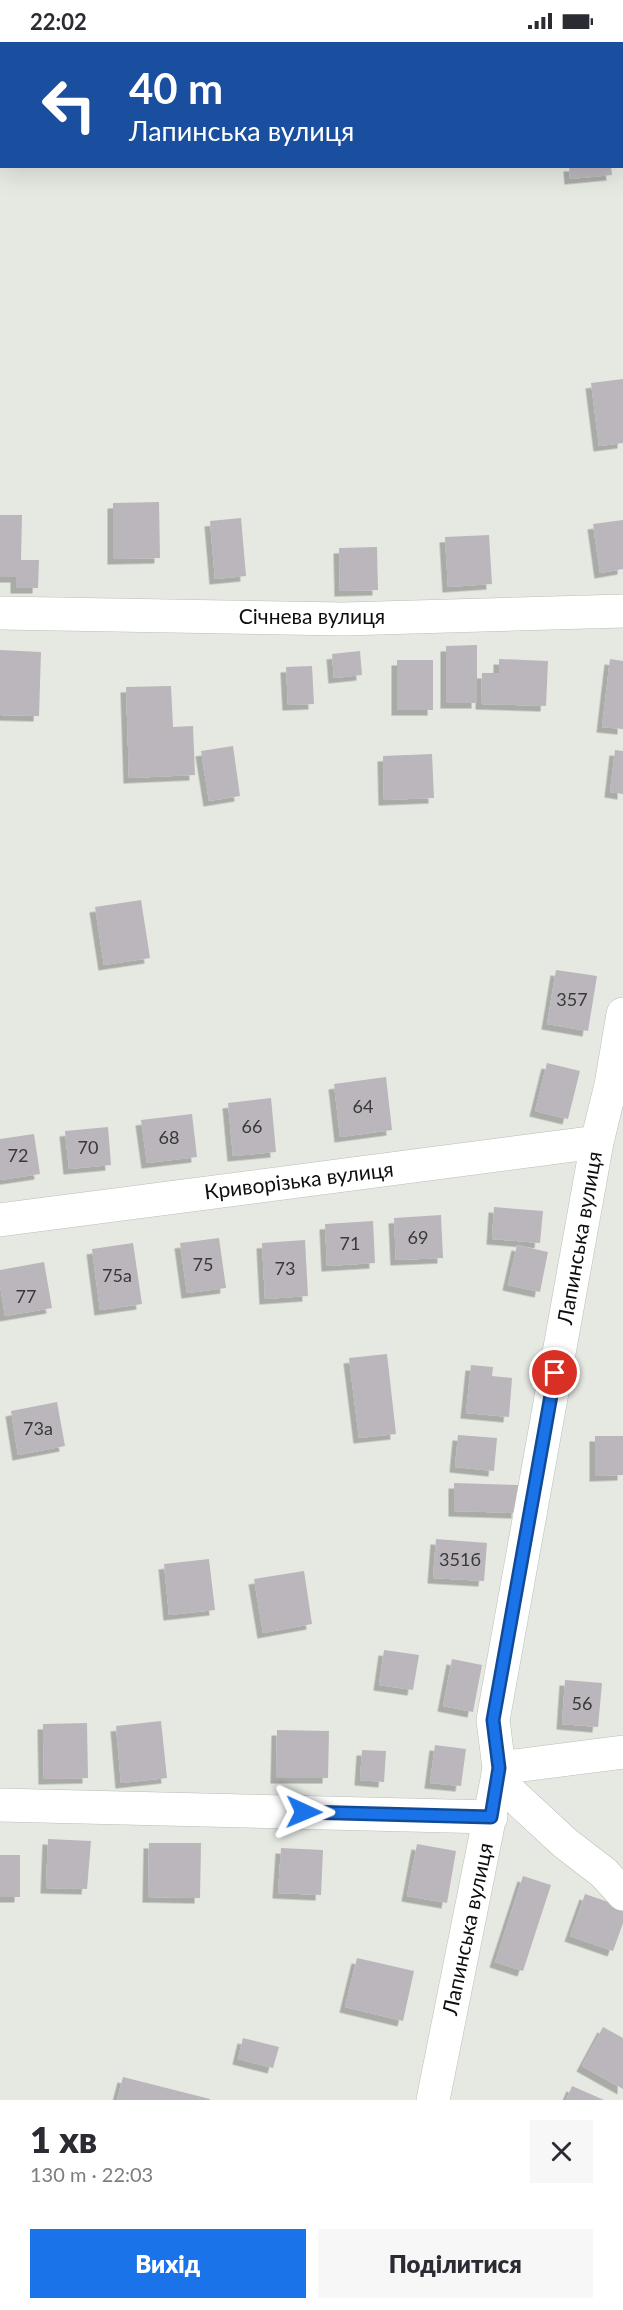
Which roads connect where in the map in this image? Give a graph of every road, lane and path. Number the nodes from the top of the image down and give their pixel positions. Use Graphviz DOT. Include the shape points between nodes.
graph roads {
  1 [pos="623,611"];
  2 [pos="0,613"];
  3 [pos="623,1014"];
  4 [pos="617,1086"];
  5 [pos="597,1142"];
  6 [pos="0,1220"];
  7 [pos="623,1752"];
  8 [pos="498,1774"];
  9 [pos="0,1805"];
  10 [pos="491,1817"];
  11 [pos="623,1894"];
  12 [pos="432,2100"];
  1 -- 2 [label="street, Січнева вулиця" via="344,619"];
  3 -- 4 [label="street, Лапинська вулиця"];
  4 -- 5 [label="street, Лапинська вулиця"];
  5 -- 6 [label="street, Криворізька вулиця"];
  5 -- 8 [label="street, Лапинська вулиця" via="493,1720"];
  7 -- 8 [label="street"];
  8 -- 10 [label="street, Лапинська вулиця"];
  8 -- 11 [label="street" via="565,1843 604,1873"];
  9 -- 10 [label="street"];
  10 -- 12 [label="street, Лапинська вулиця"];
}
